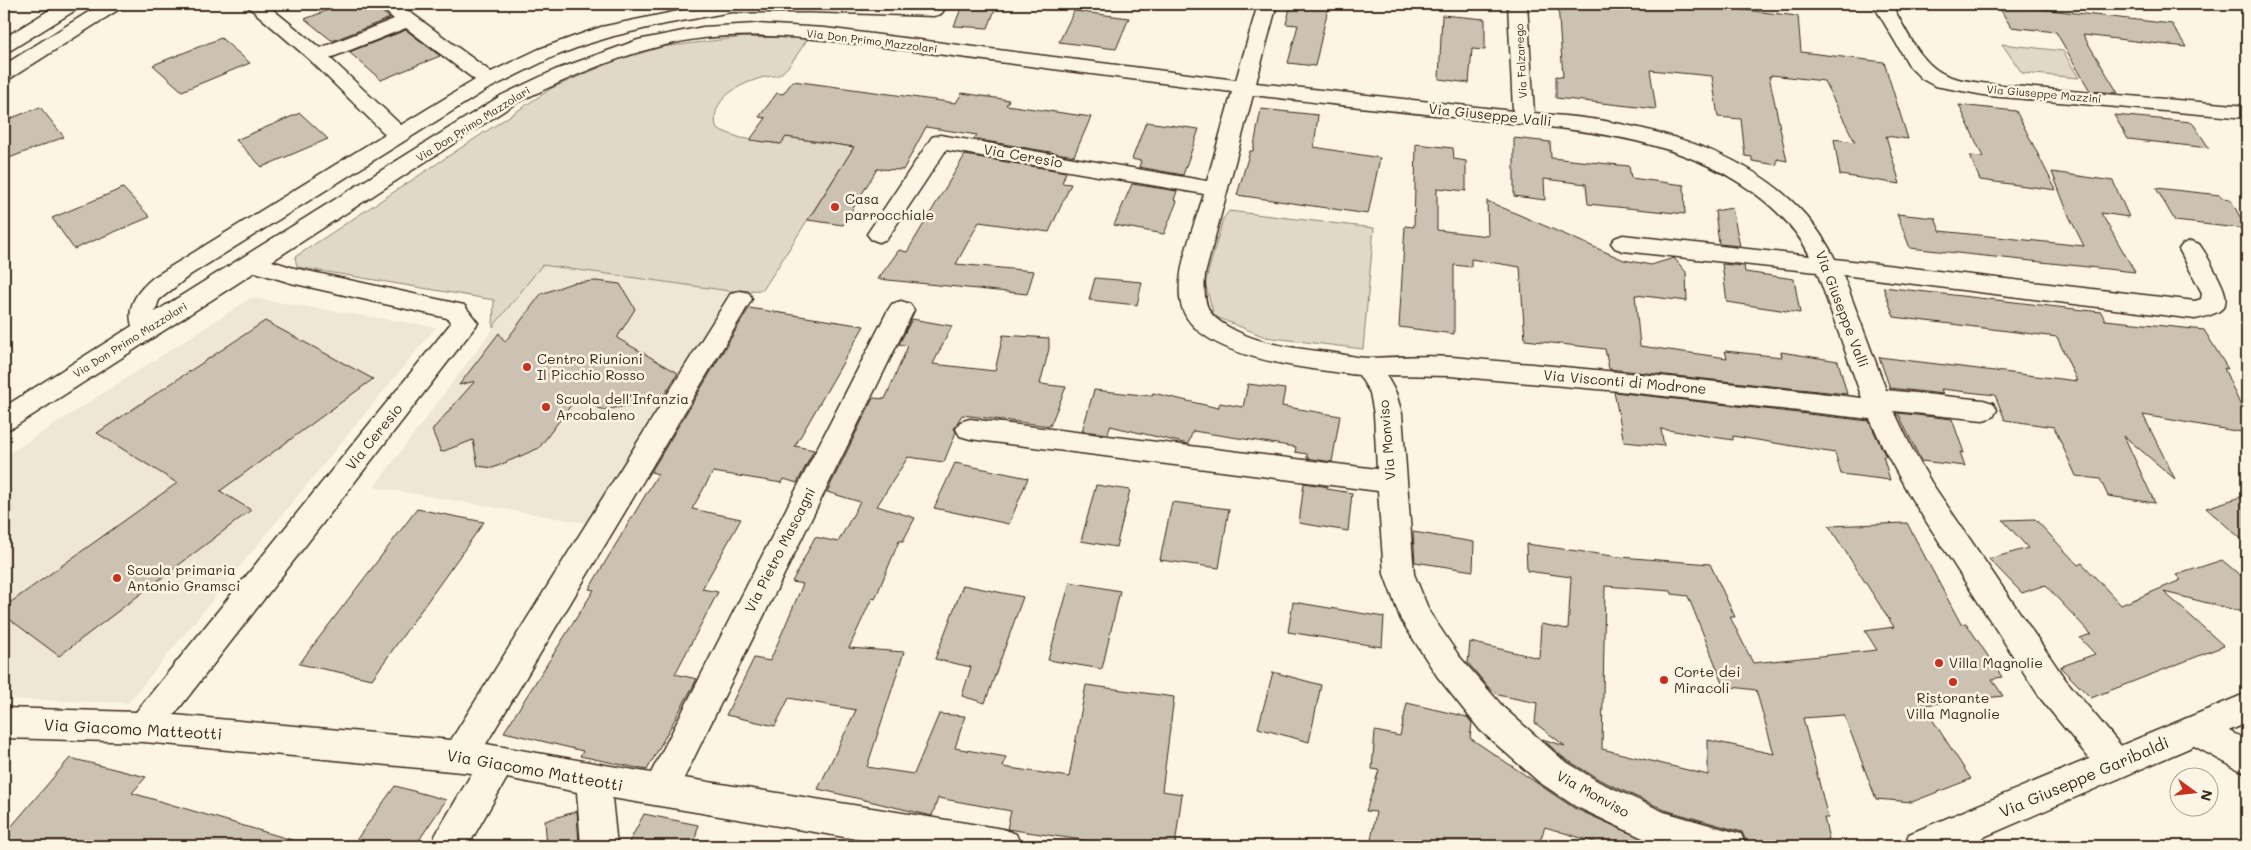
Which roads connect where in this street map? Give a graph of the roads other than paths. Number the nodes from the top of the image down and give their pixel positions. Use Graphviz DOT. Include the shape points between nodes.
graph roads {
  1 [pos="41,4"];
  2 [pos="72,4"];
  3 [pos="255,4"];
  4 [pos="387,4"];
  5 [pos="1261,4"];
  6 [pos="1518,4"];
  7 [pos="1882,4"];
  8 [pos="106,7"];
  9 [pos="935,7"];
  10 [pos="408,20"];
  11 [pos="4,26"];
  12 [pos="912,44"];
  13 [pos="4,46"];
  14 [pos="317,56"];
  15 [pos="4,74"];
  16 [pos="490,81"];
  17 [pos="1244,87"];
  18 [pos="2247,112"];
  19 [pos="1524,118"];
  20 [pos="399,135"];
  21 [pos="1216,189"];
  22 [pos="879,234"];
  23 [pos="1623,243"];
  24 [pos="2191,249"];
  25 [pos="253,263"];
  26 [pos="1827,266"];
  27 [pos="181,269"];
  28 [pos="198,297"];
  29 [pos="740,299"];
  30 [pos="901,310"];
  31 [pos="146,330"];
  32 [pos="1368,367"];
  33 [pos="1878,404"];
  34 [pos="1983,410"];
  35 [pos="4,420"];
  36 [pos="970,429"];
  37 [pos="1392,482"];
  38 [pos="2247,708"];
  39 [pos="4,723"];
  40 [pos="144,728"];
  41 [pos="2197,730"];
  42 [pos="460,756"];
  43 [pos="2247,757"];
  44 [pos="498,761"];
  45 [pos="2114,763"];
  46 [pos="593,780"];
  47 [pos="660,791"];
  48 [pos="1942,843"];
  49 [pos="449,846"];
  50 [pos="600,846"];
  51 [pos="1003,846"];
  52 [pos="1728,846"];
  1 -- 11 [label="street"];
  2 -- 13 [label="street"];
  3 -- 14 [label="street"];
  4 -- 10 [label="street"];
  5 -- 17 [label="street"];
  6 -- 19 [label="street, Via Falzarego"];
  7 -- 18 [label="street, Via Giuseppe Mazzini" via="1923,71 1938,80 1989,90"];
  8 -- 15 [label="street"];
  9 -- 12 [label="street"];
  9 -- 16 [label="street" via="731,6 608,31 546,53"];
  10 -- 14 [label="street"];
  10 -- 16 [label="street"];
  12 -- 17 [label="street, Via Don Primo Mazzolari"];
  12 -- 25 [label="street, Via Don Primo Mazzolari" via="810,33 733,30 687,35 622,50 556,75 508,99"];
  14 -- 20 [label="street"];
  16 -- 20 [label="street"];
  17 -- 19 [label="street, Via Giuseppe Valli"];
  17 -- 21 [label="street"];
  19 -- 26 [label="street, Via Giuseppe Valli" via="1642,134 1710,157 1751,179 1791,211 1813,237"];
  20 -- 27 [label="street"];
  21 -- 22 [label="street, Via Ceresio" via="940,142"];
  21 -- 32 [label="street" via="1193,274 1192,296 1196,311 1205,323 1243,345"];
  23 -- 26 [label="street"];
  24 -- 26 [label="street" via="2214,293 2213,303 2195,310"];
  25 -- 28 [label="street, Via Don Primo Mazzolari"];
  25 -- 40 [label="street, Via Ceresio" via="291,275 455,311 466,323"];
  26 -- 33 [label="street, Via Giuseppe Valli"];
  27 -- 28 [label="street" via="174,284"];
  27 -- 31 [label="street" via="146,300 142,313"];
  28 -- 31 [label="street, Via Don Primo Mazzolari"];
  29 -- 42 [label="street"];
  30 -- 47 [label="street, Via Pietro Mascagni"];
  31 -- 35 [label="street, Via Don Primo Mazzolari"];
  32 -- 33 [label="street, Via Visconti di Modrone" via="1454,368"];
  32 -- 37 [label="street, Via Monviso" via="1386,403"];
  33 -- 34 [label="street, Via Visconti di Modrone"];
  33 -- 45 [label="street, Via Giuseppe Valli" via="1921,490 1986,591 2053,689"];
  36 -- 37 [label="street"];
  37 -- 52 [label="street, Via Monviso" via="1397,563 1409,604 1436,649 1492,718 1551,770 1587,794 1660,828"];
  38 -- 41 [label="street, Via Giuseppe Garibaldi"];
  39 -- 40 [label="street, Via Giacomo Matteotti"];
  40 -- 42 [label="street, Via Giacomo Matteotti"];
  41 -- 43 [label="street"];
  41 -- 45 [label="street, Via Giuseppe Garibaldi"];
  42 -- 44 [label="street, Via Giacomo Matteotti"];
  44 -- 46 [label="street, Via Giacomo Matteotti"];
  44 -- 49 [label="street"];
  45 -- 48 [label="street, Via Giuseppe Garibaldi"];
  46 -- 47 [label="street, Via Giacomo Matteotti"];
  46 -- 50 [label="street"];
  47 -- 51 [label="street, Via Giacomo Matteotti"];
}
